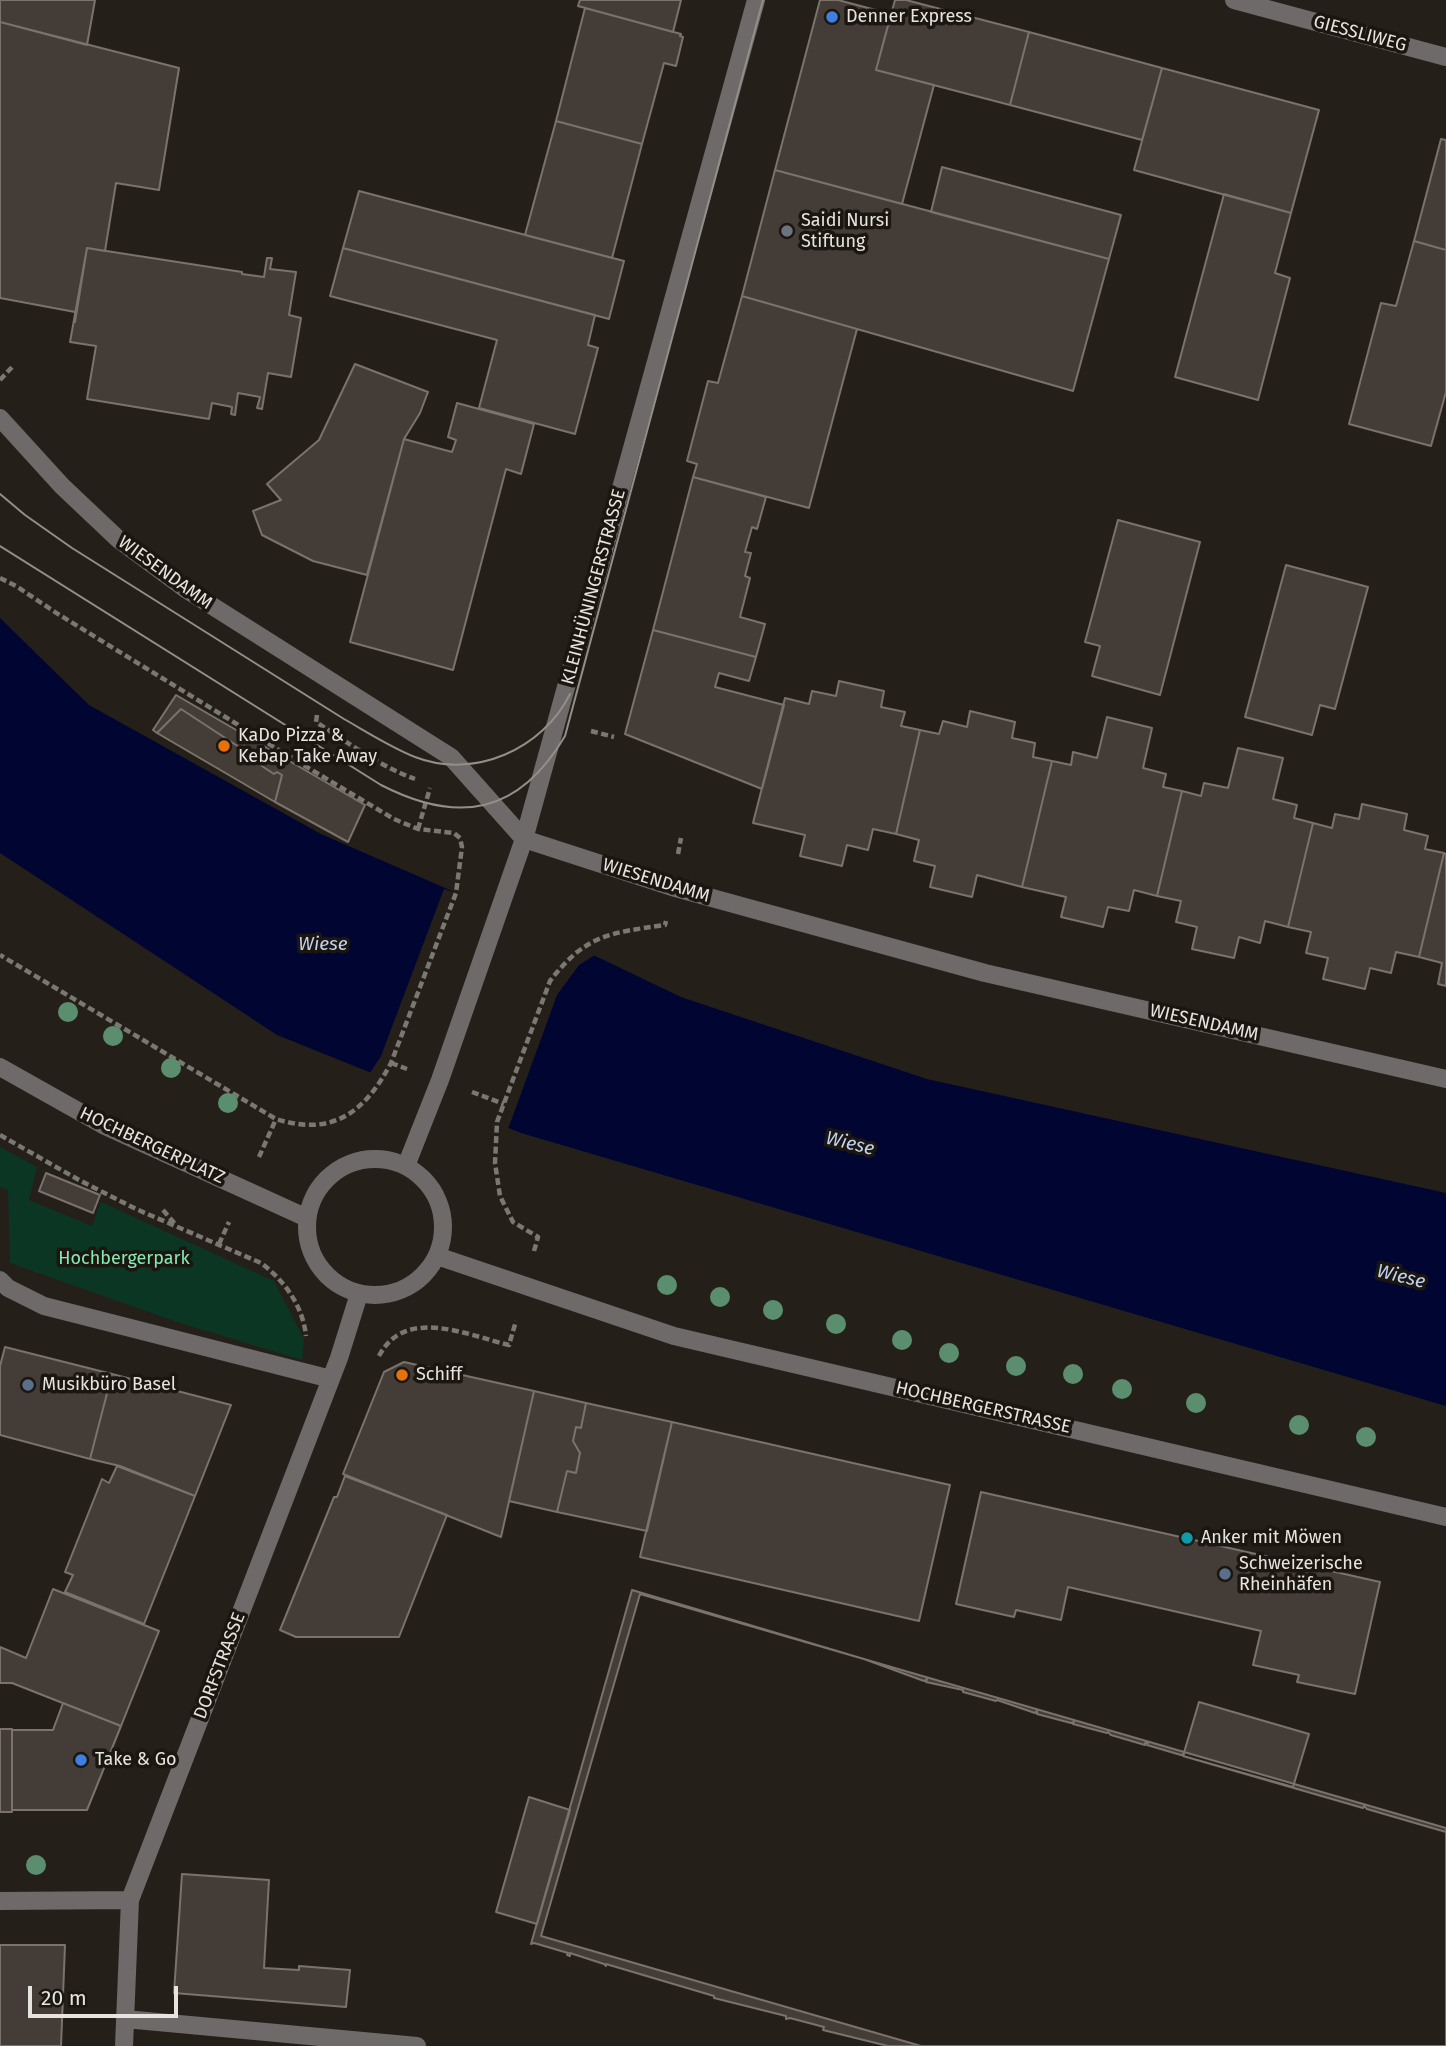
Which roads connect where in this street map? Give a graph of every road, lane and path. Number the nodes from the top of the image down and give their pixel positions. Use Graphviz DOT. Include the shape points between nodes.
graph roads {
  1 [pos="756,0"];
  2 [pos="1234,0"];
  3 [pos="1446,57"];
  4 [pos="13,366"];
  5 [pos="0,380"];
  6 [pos="0,418"];
  7 [pos="0,578"];
  8 [pos="317,714"];
  9 [pos="431,784"];
  10 [pos="524,839"];
  11 [pos="665,925"];
  12 [pos="0,955"];
  13 [pos="0,1068"];
  14 [pos="1446,1079"];
  15 [pos="0,1135"];
  16 [pos="406,1166"];
  17 [pos="163,1210"];
  18 [pos="307,1218"];
  19 [pos="177,1226"];
  20 [pos="538,1237"];
  21 [pos="437,1256"];
  22 [pos="0,1280"];
  23 [pos="359,1294"];
  24 [pos="509,1345"];
  25 [pos="307,1346"];
  26 [pos="377,1361"];
  27 [pos="331,1379"];
  28 [pos="1446,1517"];
  29 [pos="130,1900"];
  30 [pos="0,1901"];
  31 [pos="125,2019"];
  32 [pos="124,2046"];
  33 [pos="417,2046"];
  1 -- 10 [label="street, KLEINHÜNINGERSTRASSE"];
  2 -- 3 [label="street, GIESSLIWEG"];
  4 -- 5 [label="path"];
  6 -- 10 [label="street, WIESENDAMM" via="118,539 197,597 451,757"];
  7 -- 12 [label="path" via="394,819 418,829 454,833 462,847 456,893 391,1063 364,1104 328,1124 312,1127 276,1119"];
  8 -- 9 [label="path" via="316,722 377,761"];
  10 -- 14 [label="street, WIESENDAMM" via="672,887 985,973"];
  10 -- 16 [label="street, KLEINHÜNINGERSTRASSE"];
  11 -- 20 [label="path" via="597,938 550,981 497,1122 495,1163 500,1196 513,1222"];
  13 -- 18 [label="street, HOCHBERGERPLATZ" via="103,1125"];
  15 -- 19 [label="path" via="79,1180"];
  16 -- 18 [label="street" via="370,1159 335,1171 311,1200"];
  16 -- 21 [label="street" via="436,1195 443,1216"];
  17 -- 19 [label="path"];
  18 -- 23 [label="street" via="313,1258 324,1274"];
  19 -- 25 [label="path" via="278,1275 299,1310"];
  21 -- 23 [label="street" via="412,1284 386,1294"];
  21 -- 28 [label="street, HOCHBERGERSTRASSE" via="674,1336"];
  22 -- 27 [label="street" via="44,1306"];
  23 -- 27 [label="street, DORFSTRASSE"];
  24 -- 26 [label="path" via="429,1326 412,1328 386,1343"];
  27 -- 29 [label="street, DORFSTRASSE"];
  29 -- 30 [label="street"];
  29 -- 31 [label="street, DORFSTRASSE"];
  31 -- 32 [label="street, DORFSTRASSE"];
  31 -- 33 [label="street"];
}
